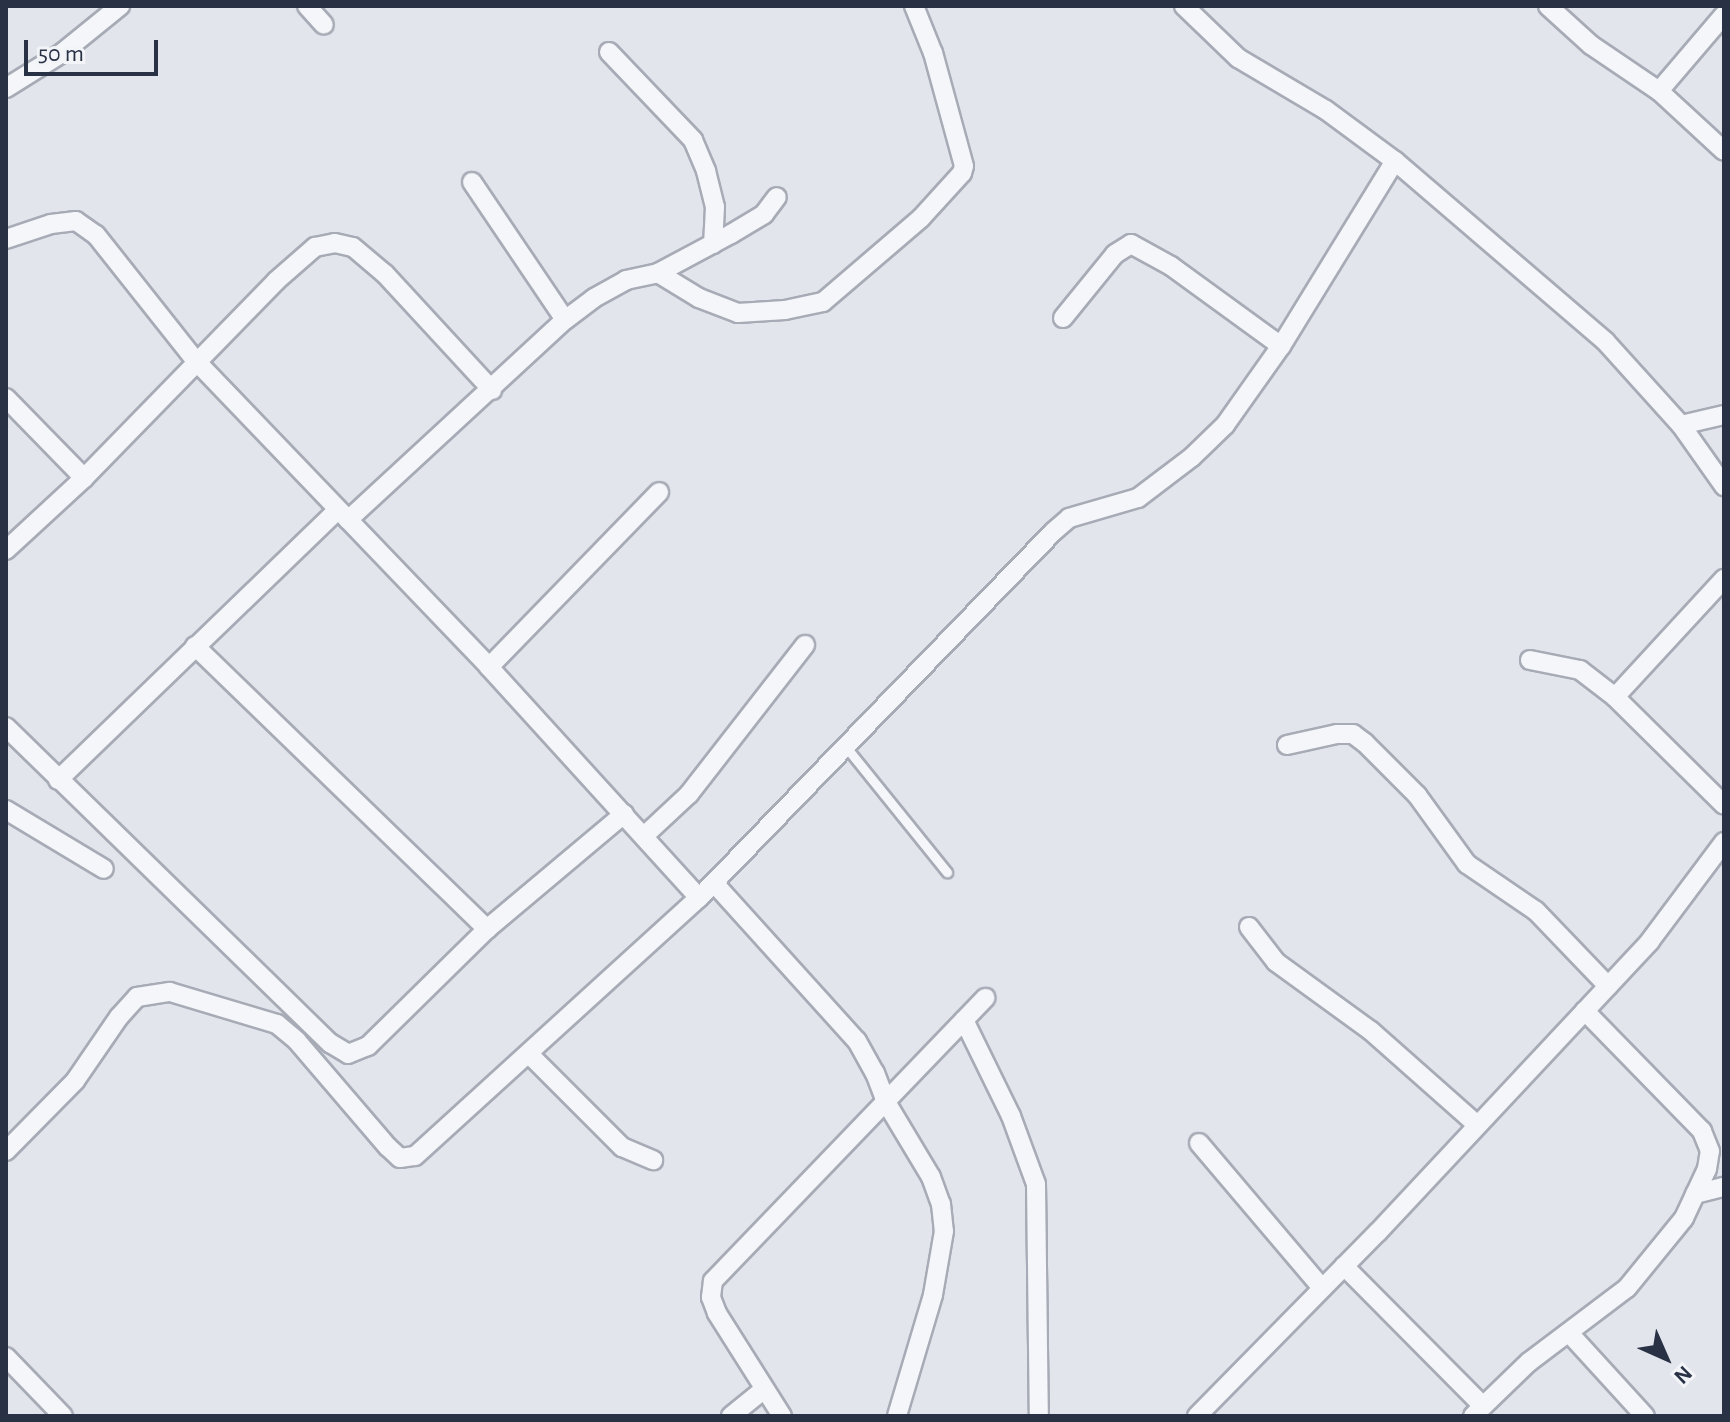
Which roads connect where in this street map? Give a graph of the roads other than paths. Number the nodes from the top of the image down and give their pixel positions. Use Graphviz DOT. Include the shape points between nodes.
graph roads {
  1 [pos="120,6"];
  2 [pos="307,6"];
  3 [pos="914,6"];
  4 [pos="1184,6"];
  5 [pos="1548,6"];
  6 [pos="1724,15"];
  7 [pos="324,25"];
  8 [pos="609,52"];
  9 [pos="6,88"];
  10 [pos="1659,91"];
  11 [pos="1724,151"];
  12 [pos="1395,161"];
  13 [pos="472,182"];
  14 [pos="777,197"];
  15 [pos="6,239"];
  16 [pos="713,244"];
  17 [pos="658,273"];
  18 [pos="1063,318"];
  19 [pos="565,320"];
  20 [pos="1281,346"];
  21 [pos="196,361"];
  22 [pos="492,390"];
  23 [pos="6,398"];
  24 [pos="1724,415"];
  25 [pos="1681,425"];
  26 [pos="84,478"];
  27 [pos="1724,486"];
  28 [pos="659,492"];
  29 [pos="343,515"];
  30 [pos="6,550"];
  31 [pos="1724,579"];
  32 [pos="805,645"];
  33 [pos="195,646"];
  34 [pos="1530,660"];
  35 [pos="489,667"];
  36 [pos="1615,697"];
  37 [pos="6,727"];
  38 [pos="1287,745"];
  39 [pos="846,747"];
  40 [pos="58,780"];
  41 [pos="1724,805"];
  42 [pos="6,810"];
  43 [pos="624,814"];
  44 [pos="644,836"];
  45 [pos="1724,842"];
  46 [pos="104,869"];
  47 [pos="947,872"];
  48 [pos="714,883"];
  49 [pos="699,898"];
  50 [pos="1249,927"];
  51 [pos="487,929"];
  52 [pos="1608,986"];
  53 [pos="985,998"];
  54 [pos="1585,1011"];
  55 [pos="964,1020"];
  56 [pos="529,1054"];
  57 [pos="886,1102"];
  58 [pos="1476,1124"];
  59 [pos="1199,1143"];
  60 [pos="6,1151"];
  61 [pos="653,1160"];
  62 [pos="1724,1187"];
  63 [pos="1695,1194"];
  64 [pos="1344,1266"];
  65 [pos="1322,1288"];
  66 [pos="1570,1334"];
  67 [pos="6,1357"];
  68 [pos="763,1390"];
  69 [pos="1478,1411"];
  70 [pos="63,1416"];
  71 [pos="731,1416"];
  72 [pos="782,1416"];
  73 [pos="897,1416"];
  74 [pos="1039,1416"];
  75 [pos="1197,1416"];
  76 [pos="1645,1416"];
  1 -- 9 [label="street" via="62,53"];
  2 -- 7 [label="street"];
  3 -- 17 [label="street" via="933,53 964,166 921,218 823,302 797,308 738,313 699,298"];
  4 -- 12 [label="street" via="1238,58 1326,110"];
  5 -- 10 [label="street" via="1591,45"];
  6 -- 10 [label="street"];
  8 -- 16 [label="street" via="693,140 715,207"];
  10 -- 11 [label="street"];
  12 -- 20 [label="street"];
  12 -- 25 [label="street" via="1605,341"];
  13 -- 19 [label="street"];
  14 -- 16 [label="street" via="764,214"];
  15 -- 21 [label="street" via="76,221 96,235"];
  16 -- 17 [label="street"];
  17 -- 19 [label="street" via="626,280"];
  18 -- 20 [label="street" via="1115,254 1131,244 1171,266"];
  19 -- 22 [label="street"];
  20 -- 39 [label="street" via="1225,425 1192,457 1138,498 1069,518"];
  21 -- 22 [label="street" via="315,247 335,243 353,247 385,274"];
  21 -- 26 [label="street"];
  21 -- 29 [label="street"];
  22 -- 29 [label="street"];
  23 -- 26 [label="street"];
  24 -- 25 [label="street"];
  25 -- 27 [label="street"];
  26 -- 30 [label="street"];
  28 -- 35 [label="street"];
  29 -- 33 [label="street"];
  29 -- 35 [label="street"];
  31 -- 36 [label="street"];
  32 -- 44 [label="street" via="689,794"];
  33 -- 40 [label="street"];
  33 -- 51 [label="street"];
  34 -- 36 [label="street" via="1580,670"];
  35 -- 43 [label="street"];
  36 -- 41 [label="street"];
  37 -- 40 [label="street"];
  38 -- 52 [label="street" via="1337,734 1353,734 1365,743 1417,795 1467,864 1536,911"];
  39 -- 47 [label="lane"];
  39 -- 48 [label="street"];
  40 -- 51 [label="street" via="330,1043 348,1054 368,1046"];
  42 -- 46 [label="street"];
  43 -- 44 [label="street"];
  43 -- 51 [label="street"];
  44 -- 49 [label="street"];
  45 -- 52 [label="street" via="1650,941"];
  48 -- 49 [label="street"];
  48 -- 57 [label="street" via="857,1041"];
  49 -- 56 [label="street"];
  50 -- 58 [label="street" via="1276,962 1371,1031"];
  52 -- 54 [label="street"];
  53 -- 55 [label="street"];
  54 -- 58 [label="street"];
  54 -- 63 [label="street" via="1702,1131 1710,1151"];
  55 -- 57 [label="street"];
  55 -- 74 [label="street" via="1011,1116 1036,1184"];
  56 -- 60 [label="street" via="430,1145 415,1156 400,1158 277,1024 170,992 137,997 75,1081"];
  56 -- 61 [label="street" via="622,1147"];
  57 -- 68 [label="street" via="713,1281 717,1313"];
  57 -- 73 [label="street" via="931,1177 944,1231 933,1295"];
  58 -- 64 [label="street"];
  59 -- 65 [label="street"];
  62 -- 63 [label="street"];
  63 -- 66 [label="street" via="1684,1218 1627,1288"];
  64 -- 65 [label="street"];
  64 -- 69 [label="street"];
  65 -- 75 [label="street"];
  66 -- 69 [label="street" via="1529,1362"];
  66 -- 76 [label="street"];
  67 -- 70 [label="street"];
  68 -- 71 [label="street"];
  68 -- 72 [label="street"];
}
